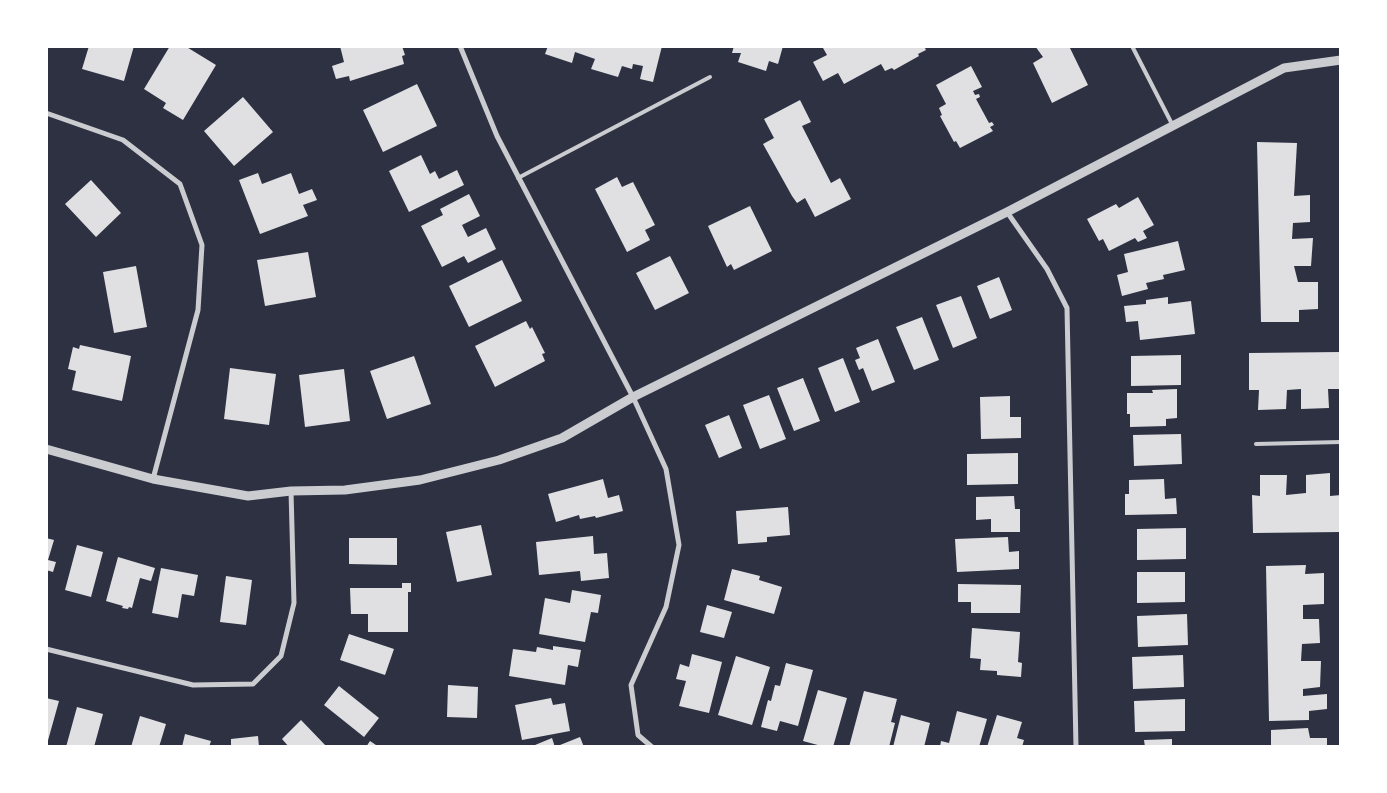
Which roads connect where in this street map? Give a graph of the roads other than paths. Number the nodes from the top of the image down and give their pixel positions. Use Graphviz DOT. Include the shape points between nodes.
graph roads {
  1 [pos="460,46"];
  2 [pos="1132,46"];
  3 [pos="1341,60"];
  4 [pos="710,77"];
  5 [pos="46,113"];
  6 [pos="1173,126"];
  7 [pos="518,178"];
  8 [pos="1007,212"];
  9 [pos="633,397"];
  10 [pos="1341,442"];
  11 [pos="1256,444"];
  12 [pos="46,449"];
  13 [pos="153,479"];
  14 [pos="291,492"];
  15 [pos="46,649"];
  16 [pos="652,747"];
  17 [pos="1076,747"];
  1 -- 7 [label="street"];
  2 -- 6 [label="lane"];
  3 -- 6 [label="street" via="1284,68"];
  4 -- 7 [label="lane"];
  5 -- 13 [label="street" via="123,140 180,184 202,245 198,310"];
  6 -- 8 [label="street"];
  7 -- 9 [label="street"];
  8 -- 9 [label="street"];
  8 -- 17 [label="street" via="1048,269 1067,308"];
  9 -- 14 [label="street" via="562,438 499,460 420,480 345,490"];
  9 -- 16 [label="street" via="666,470 679,545 666,607 631,685 638,735"];
  10 -- 11 [label="lane"];
  12 -- 13 [label="street"];
  13 -- 14 [label="street" via="248,496"];
  14 -- 15 [label="street" via="294,603 281,656 253,684 193,685"];
}
